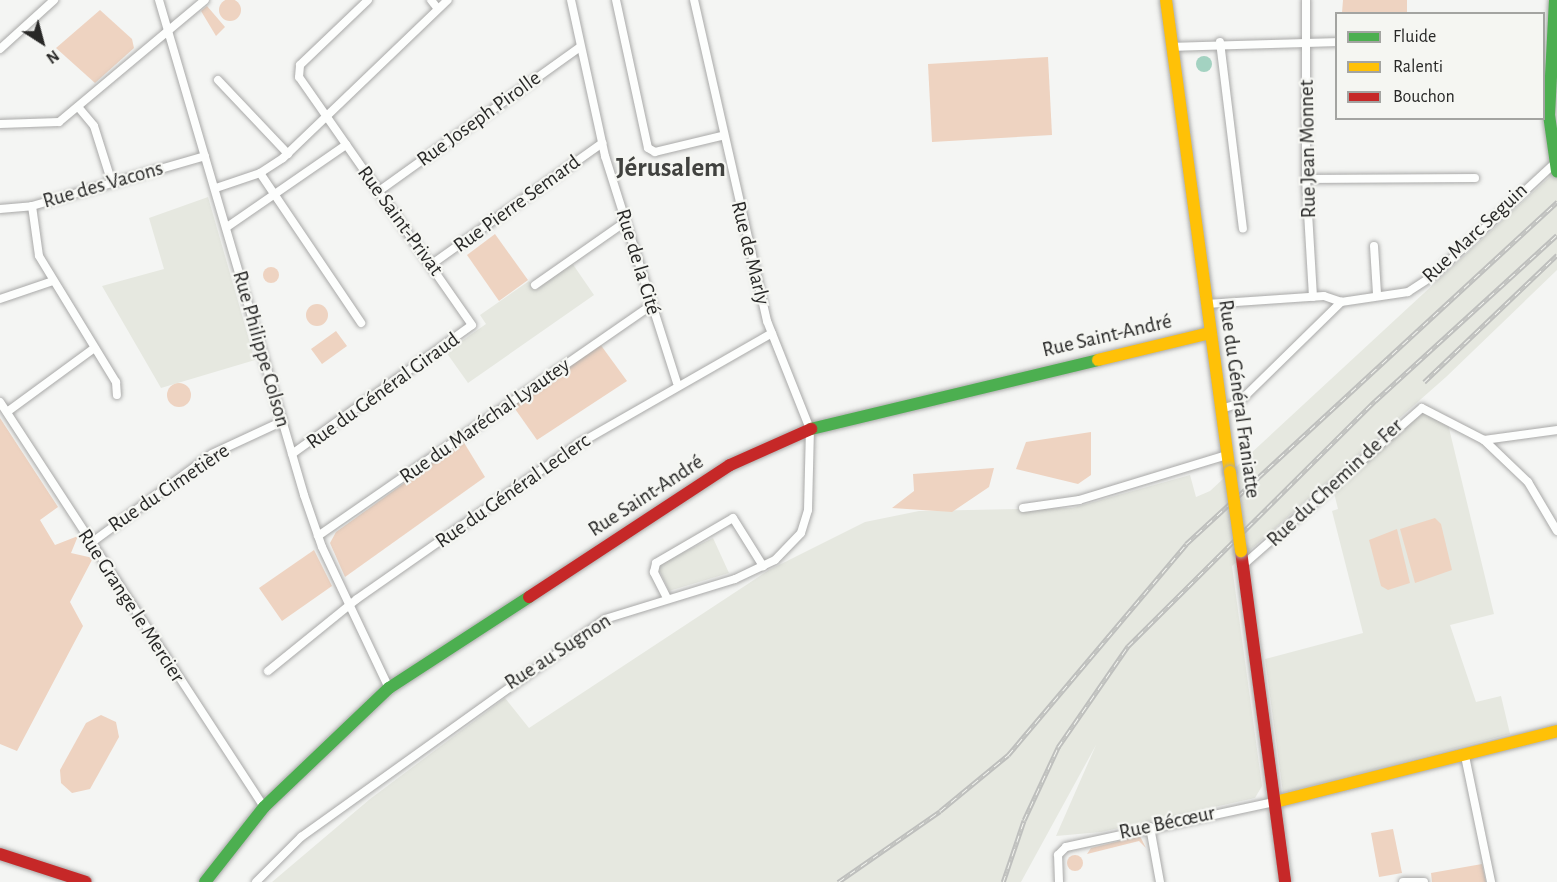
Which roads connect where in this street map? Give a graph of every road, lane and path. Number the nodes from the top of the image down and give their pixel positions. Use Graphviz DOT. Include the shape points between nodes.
graph roads {
  1 [pos="54,0"];
  2 [pos="159,0"];
  3 [pos="204,0"];
  4 [pos="368,0"];
  5 [pos="430,0"];
  6 [pos="448,0"];
  7 [pos="571,0"];
  8 [pos="616,0"];
  9 [pos="694,0"];
  10 [pos="1166,0"];
  11 [pos="1306,0"];
  12 [pos="1555,0"];
  13 [pos="438,9"];
  14 [pos="170,24"];
  15 [pos="1221,42"];
  16 [pos="1335,42"];
  17 [pos="1547,42"];
  18 [pos="1307,43"];
  19 [pos="1172,47"];
  20 [pos="579,48"];
  21 [pos="0,49"];
  22 [pos="218,80"];
  23 [pos="79,108"];
  24 [pos="327,117"];
  25 [pos="0,124"];
  26 [pos="721,136"];
  27 [pos="602,143"];
  28 [pos="346,145"];
  29 [pos="288,153"];
  30 [pos="205,156"];
  31 [pos="1556,167"];
  32 [pos="260,173"];
  33 [pos="1475,178"];
  34 [pos="1306,179"];
  35 [pos="112,183"];
  36 [pos="216,188"];
  37 [pos="379,190"];
  38 [pos="274,196"];
  39 [pos="32,206"];
  40 [pos="0,209"];
  41 [pos="625,222"];
  42 [pos="227,227"];
  43 [pos="1243,229"];
  44 [pos="1374,246"];
  45 [pos="432,264"];
  46 [pos="53,281"];
  47 [pos="535,285"];
  48 [pos="1377,294"];
  49 [pos="1313,297"];
  50 [pos="0,299"];
  51 [pos="1341,302"];
  52 [pos="1207,304"];
  53 [pos="652,305"];
  54 [pos="361,323"];
  55 [pos="472,325"];
  56 [pos="771,333"];
  57 [pos="1210,333"];
  58 [pos="93,349"];
  59 [pos="677,383"];
  60 [pos="117,395"];
  61 [pos="0,402"];
  62 [pos="1221,409"];
  63 [pos="7,412"];
  64 [pos="281,422"];
  65 [pos="810,429"];
  66 [pos="1557,430"];
  67 [pos="1484,440"];
  68 [pos="292,454"];
  69 [pos="1227,455"];
  70 [pos="1023,508"];
  71 [pos="1557,531"];
  72 [pos="318,536"];
  73 [pos="91,543"];
  74 [pos="1243,565"];
  75 [pos="763,566"];
  76 [pos="668,598"];
  77 [pos="348,606"];
  78 [pos="268,671"];
  79 [pos="389,688"];
  80 [pos="1557,731"];
  81 [pos="1465,756"];
  82 [pos="1275,802"];
  83 [pos="264,807"];
  84 [pos="1150,827"];
  85 [pos="0,854"];
  86 [pos="1423,880"];
  87 [pos="86,882"];
  88 [pos="206,882"];
  89 [pos="256,882"];
  90 [pos="1059,882"];
  91 [pos="1160,882"];
  92 [pos="1286,882"];
  93 [pos="1403,882"];
  94 [pos="1491,882"];
  1 -- 21 [label="street"];
  2 -- 14 [label="street, Rue Philippe Colson"];
  3 -- 14 [label="street"];
  4 -- 24 [label="street, Rue Saint-Privat" via="297,70"];
  5 -- 13 [label="street"];
  6 -- 13 [label="street"];
  7 -- 20 [label="street, Rue de la Cité"];
  8 -- 26 [label="street" via="648,148 655,152"];
  9 -- 26 [label="street, Rue de Marly"];
  10 -- 19 [label="street, Rue du Général Franiatte"];
  11 -- 18 [label="street, Rue Jean Monnet"];
  12 -- 17 [label="street"];
  13 -- 24 [label="street"];
  14 -- 23 [label="street"];
  14 -- 30 [label="street, Rue Philippe Colson"];
  15 -- 18 [label="street"];
  15 -- 19 [label="street"];
  15 -- 43 [label="street"];
  16 -- 18 [label="street"];
  17 -- 31 [label="street"];
  18 -- 34 [label="street, Rue Jean Monnet"];
  19 -- 52 [label="street, Rue du Général Franiatte"];
  20 -- 27 [label="street, Rue de la Cité"];
  20 -- 37 [label="street, Rue Joseph Pirolle"];
  22 -- 29 [label="street"];
  23 -- 25 [label="street" via="43,126"];
  23 -- 35 [label="street" via="94,126"];
  24 -- 28 [label="street, Rue Saint-Privat"];
  24 -- 29 [label="street"];
  26 -- 56 [label="street, Rue de Marly"];
  27 -- 41 [label="street, Rue de la Cité"];
  27 -- 45 [label="street, Rue Pierre Semard"];
  28 -- 37 [label="street, Rue Saint-Privat"];
  28 -- 38 [label="street"];
  29 -- 32 [label="street"];
  30 -- 35 [label="street, Rue des Vacons"];
  30 -- 36 [label="street, Rue Philippe Colson"];
  31 -- 48 [label="street, Rue Marc Seguin" via="1433,276 1408,292"];
  32 -- 36 [label="street"];
  32 -- 38 [label="street"];
  33 -- 34 [label="street"];
  34 -- 49 [label="street, Rue Jean Monnet"];
  35 -- 39 [label="street, Rue des Vacons"];
  36 -- 42 [label="street, Rue Philippe Colson"];
  37 -- 45 [label="street, Rue Saint-Privat"];
  38 -- 42 [label="street"];
  38 -- 54 [label="street"];
  39 -- 40 [label="street, Rue des Vacons"];
  39 -- 46 [label="street" via="39,256"];
  41 -- 47 [label="street"];
  41 -- 53 [label="street, Rue de la Cité"];
  42 -- 64 [label="street, Rue Philippe Colson"];
  44 -- 48 [label="street"];
  45 -- 55 [label="street, Rue Saint-Privat"];
  46 -- 50 [label="street"];
  46 -- 58 [label="street"];
  48 -- 51 [label="street, Rue Marc Seguin"];
  49 -- 51 [label="street"];
  49 -- 52 [label="street"];
  51 -- 62 [label="street" via="1237,404"];
  52 -- 57 [label="street, Rue du Général Franiatte"];
  53 -- 59 [label="street, Rue de la Cité"];
  53 -- 72 [label="street, Rue du Maréchal Lyautey"];
  55 -- 68 [label="street, Rue du Général Giraud"];
  56 -- 59 [label="street, Rue du Général Leclerc"];
  56 -- 65 [label="street, Rue de Marly"];
  57 -- 62 [label="street, Rue du Général Franiatte"];
  57 -- 65 [label="street, Rue Saint-André"];
  58 -- 60 [label="street" via="116,382"];
  58 -- 63 [label="street"];
  59 -- 77 [label="street, Rue du Général Leclerc" via="571,450"];
  61 -- 63 [label="street, Rue Grange le Mercier"];
  62 -- 69 [label="street, Rue du Général Franiatte"];
  63 -- 73 [label="street, Rue Grange le Mercier"];
  64 -- 68 [label="street, Rue Philippe Colson"];
  64 -- 73 [label="street, Rue du Cimetière" via="213,454"];
  65 -- 75 [label="street, Rue au Sugnon" via="805,521 796,541"];
  65 -- 79 [label="street, Rue Saint-André" via="730,465"];
  66 -- 67 [label="street"];
  67 -- 71 [label="street, Rue du Chemin de Fer" via="1528,482"];
  67 -- 74 [label="street, Rue du Chemin de Fer" via="1430,408 1413,411"];
  68 -- 72 [label="street, Rue Philippe Colson"];
  69 -- 70 [label="street" via="1079,500"];
  69 -- 74 [label="street, Rue du Général Franiatte, bridge"];
  72 -- 77 [label="street, Rue Philippe Colson"];
  73 -- 83 [label="street, Rue Grange le Mercier"];
  74 -- 82 [label="street, Rue du Général Franiatte"];
  75 -- 76 [label="street, Rue au Sugnon"];
  75 -- 76 [label="street" via="733,518 656,563 654,572"];
  76 -- 89 [label="street, Rue au Sugnon" via="612,615 505,686 300,837"];
  77 -- 78 [label="street, Rue du Général Leclerc"];
  77 -- 79 [label="street, Rue Philippe Colson"];
  79 -- 83 [label="street, Rue Saint-André"];
  80 -- 81 [label="street"];
  81 -- 82 [label="street"];
  81 -- 94 [label="street"];
  82 -- 84 [label="street, Rue Bécœur"];
  82 -- 92 [label="street, Rue du Général Franiatte"];
  83 -- 88 [label="street, Rue Saint-André"];
  84 -- 90 [label="street, Rue Bécœur" via="1061,850"];
  84 -- 91 [label="street"];
  85 -- 87 [label="street"];
  86 -- 93 [label="street"];
}
